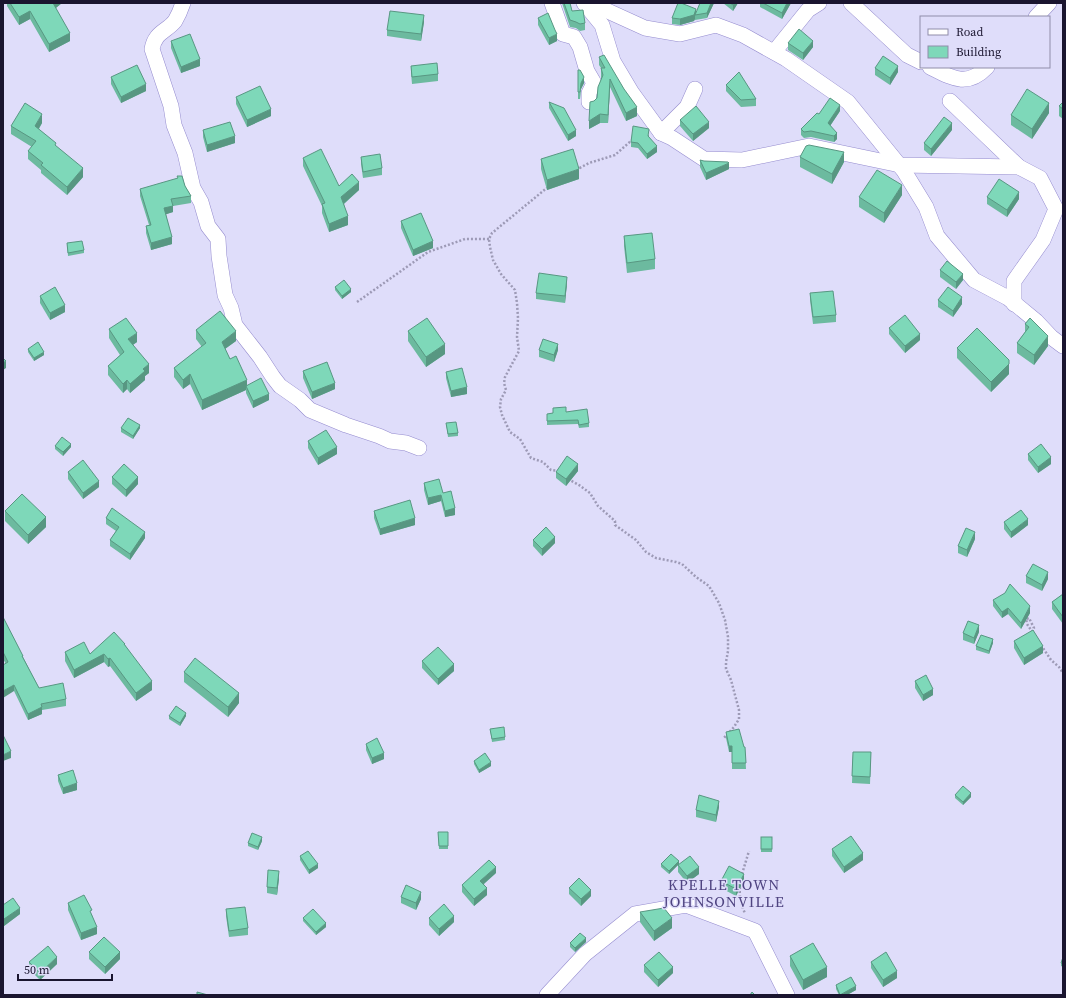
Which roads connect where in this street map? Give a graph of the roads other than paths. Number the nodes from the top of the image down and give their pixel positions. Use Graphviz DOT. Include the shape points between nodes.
graph roads {
  1 [pos="183,3"];
  2 [pos="552,3"];
  3 [pos="584,3"];
  4 [pos="590,3"];
  5 [pos="819,3"];
  6 [pos="851,3"];
  7 [pos="1049,3"];
  8 [pos="1037,16"];
  9 [pos="774,52"];
  10 [pos="920,62"];
  11 [pos="932,68"];
  12 [pos="986,68"];
  13 [pos="695,89"];
  14 [pos="950,101"];
  15 [pos="589,102"];
  16 [pos="661,133"];
  17 [pos="900,166"];
  18 [pos="1019,167"];
  19 [pos="1061,209"];
  20 [pos="1014,304"];
  21 [pos="1063,346"];
  22 [pos="419,448"];
  23 [pos="547,995"];
  24 [pos="787,995"];
  1 -- 22 [label="street" via="175,21 163,30 153,43 152,49 171,106 174,125 185,153 193,188 202,202 208,226 218,239 225,295 235,325 280,386 310,410 390,441"];
  2 -- 15 [label="street" via="563,34 574,37 580,46 587,71 594,83 589,93"];
  3 -- 16 [label="street" via="602,26 613,61"];
  4 -- 9 [label="street" via="645,28 680,34 716,25 743,35"];
  5 -- 9 [label="street" via="808,10"];
  6 -- 10 [label="street" via="906,55"];
  7 -- 8 [label="street"];
  9 -- 17 [label="street" via="848,102"];
  11 -- 12 [label="street" via="959,80 972,78"];
  13 -- 16 [label="street" via="687,106"];
  14 -- 18 [label="street"];
  16 -- 17 [label="street" via="704,159 742,160 809,146"];
  17 -- 18 [label="street"];
  17 -- 20 [label="street" via="926,207 937,236 974,280 1008,298"];
  18 -- 19 [label="street" via="1040,178"];
  19 -- 20 [label="street" via="1014,281"];
  20 -- 21 [label="street"];
  23 -- 24 [label="street" via="585,954 635,914 686,905 755,931"];
}
